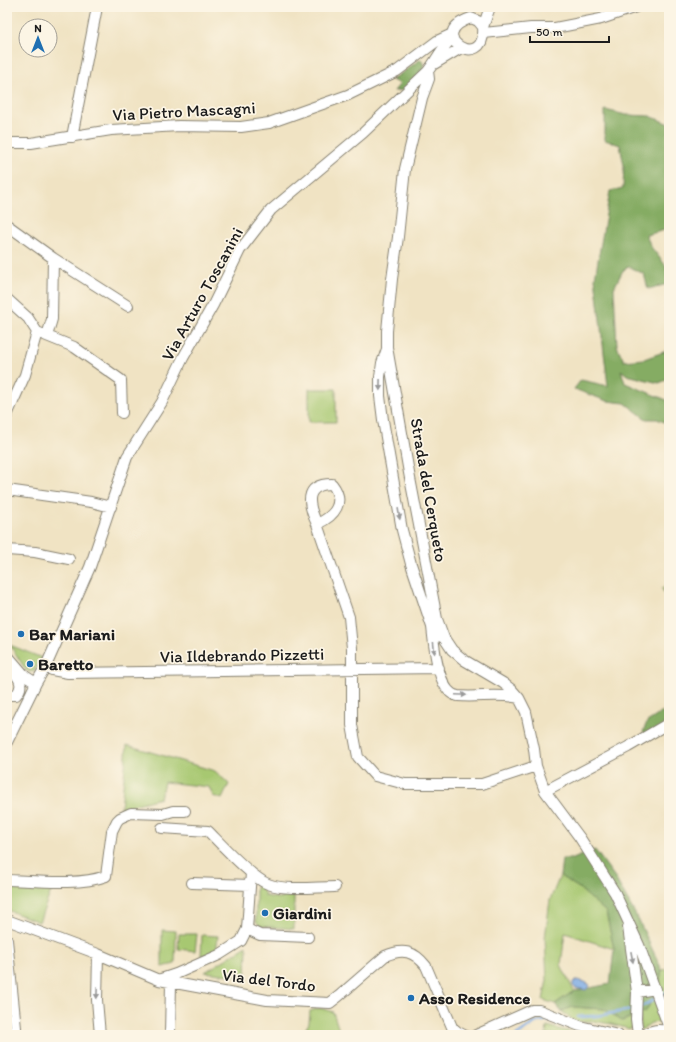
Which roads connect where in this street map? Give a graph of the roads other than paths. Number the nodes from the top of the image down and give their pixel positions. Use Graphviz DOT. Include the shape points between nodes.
graph roads {
  1 [pos="96,7"];
  2 [pos="485,7"];
  3 [pos="490,7"];
  4 [pos="636,7"];
  5 [pos="471,18"];
  6 [pos="484,30"];
  7 [pos="453,36"];
  8 [pos="441,49"];
  9 [pos="458,50"];
  10 [pos="426,51"];
  11 [pos="431,67"];
  12 [pos="72,137"];
  13 [pos="7,143"];
  14 [pos="7,225"];
  15 [pos="53,258"];
  16 [pos="7,298"];
  17 [pos="128,306"];
  18 [pos="37,332"];
  19 [pos="48,336"];
  20 [pos="387,347"];
  21 [pos="122,413"];
  22 [pos="7,416"];
  23 [pos="7,490"];
  24 [pos="111,507"];
  25 [pos="317,524"];
  26 [pos="7,550"];
  27 [pos="69,559"];
  28 [pos="432,627"];
  29 [pos="444,638"];
  30 [pos="7,655"];
  31 [pos="7,665"];
  32 [pos="46,666"];
  33 [pos="439,668"];
  34 [pos="352,670"];
  35 [pos="36,683"];
  36 [pos="7,695"];
  37 [pos="519,698"];
  38 [pos="669,723"];
  39 [pos="7,742"];
  40 [pos="536,766"];
  41 [pos="545,791"];
  42 [pos="185,811"];
  43 [pos="162,828"];
  44 [pos="251,873"];
  45 [pos="7,880"];
  46 [pos="192,882"];
  47 [pos="250,885"];
  48 [pos="335,887"];
  49 [pos="628,919"];
  50 [pos="7,920"];
  51 [pos="247,930"];
  52 [pos="308,937"];
  53 [pos="7,940"];
  54 [pos="98,954"];
  55 [pos="159,980"];
  56 [pos="171,982"];
  57 [pos="656,989"];
  58 [pos="637,992"];
  59 [pos="16,1028"];
  60 [pos="669,1028"];
  61 [pos="669,1032"];
  62 [pos="100,1035"];
  63 [pos="170,1035"];
  64 [pos="464,1035"];
  65 [pos="476,1035"];
  66 [pos="618,1035"];
  67 [pos="638,1035"];
  68 [pos="643,1035"];
  1 -- 12 [label="street"];
  2 -- 5 [label="street"];
  3 -- 6 [label="street"];
  4 -- 6 [label="street" via="601,19 555,28"];
  5 -- 6 [label="street" via="478,20"];
  5 -- 7 [label="street" via="456,28"];
  6 -- 9 [label="street" via="477,47"];
  7 -- 8 [label="street, Via Arturo Toscanini"];
  7 -- 9 [label="street"];
  7 -- 10 [label="street, Via Pietro Mascagni" via="438,42"];
  8 -- 9 [label="street, Via Pietro Mascagni"];
  8 -- 10 [label="street, Via Pietro Mascagni"];
  8 -- 11 [label="street, Via Arturo Toscanini"];
  9 -- 11 [label="street, Via Arturo Toscanini"];
  10 -- 12 [label="street, Via Pietro Mascagni" via="397,71 348,95 269,123 241,127 179,126 111,130"];
  11 -- 20 [label="street, Strada del Cerqueto" via="405,169"];
  11 -- 24 [label="street, Via Arturo Toscanini" via="363,133 271,210 240,250 162,402 127,457"];
  12 -- 13 [label="street, Via Pietro Mascagni" via="31,143"];
  14 -- 15 [label="street"];
  15 -- 17 [label="street"];
  15 -- 19 [label="street" via="52,319"];
  16 -- 18 [label="street" via="28,318"];
  18 -- 19 [label="street"];
  18 -- 22 [label="street" via="25,374"];
  19 -- 21 [label="street" via="74,347 121,380"];
  20 -- 28 [label="street, Strada del Cerqueto, one-way" via="380,377 383,420 402,530"];
  20 -- 29 [label="street, Strada del Cerqueto" via="426,569 436,619"];
  23 -- 24 [label="street"];
  24 -- 32 [label="street, Via Arturo Toscanini" via="90,568"];
  25 -- 34 [label="street" via="349,617"];
  26 -- 27 [label="street" via="35,552"];
  28 -- 29 [label="street, Strada del Cerqueto"];
  28 -- 33 [label="street, Strada del Cerqueto, one-way"];
  29 -- 37 [label="street, Strada del Cerqueto" via="452,650 464,660 503,683"];
  30 -- 35 [label="street" via="25,676"];
  31 -- 36 [label="street" via="21,684 16,695"];
  32 -- 34 [label="street, Via Ildebrando Pizzetti" via="68,673"];
  32 -- 35 [label="street, Via Arturo Toscanini"];
  33 -- 34 [label="street, Via Ildebrando Pizzetti"];
  33 -- 37 [label="street, Strada del Cerqueto, one-way" via="444,687 456,696 503,695"];
  34 -- 40 [label="street" via="352,725 358,757 375,776 405,784 482,784"];
  35 -- 39 [label="street, Via Arturo Toscanini"];
  37 -- 40 [label="street, Strada del Cerqueto" via="526,712"];
  38 -- 41 [label="street"];
  40 -- 41 [label="street, Strada del Cerqueto"];
  41 -- 49 [label="street, Strada del Cerqueto" via="580,838 615,893"];
  42 -- 45 [label="street" via="163,814 131,813 120,818 112,831 106,876 97,880"];
  43 -- 44 [label="street" via="208,831"];
  44 -- 47 [label="street"];
  44 -- 48 [label="street" via="268,884 287,887"];
  46 -- 47 [label="street"];
  47 -- 51 [label="street"];
  49 -- 57 [label="street, Strada del Cerqueto"];
  49 -- 58 [label="street, one-way"];
  50 -- 54 [label="street, Via del Tordo"];
  51 -- 52 [label="street" via="260,934"];
  51 -- 55 [label="street, Via del Tordo" via="241,941 219,955"];
  53 -- 59 [label="street"];
  54 -- 55 [label="street, Via del Tordo"];
  54 -- 62 [label="street, one-way" via="97,1000"];
  55 -- 56 [label="street, Via del Tordo"];
  56 -- 63 [label="street"];
  56 -- 64 [label="street, Via del Tordo" via="267,1000 330,1003 385,956 403,951 420,959 426,966 448,1021"];
  57 -- 58 [label="street"];
  57 -- 60 [label="street, Strada del Cerqueto"];
  58 -- 67 [label="street"];
  61 -- 68 [label="street" via="655,1029"];
  65 -- 66 [label="street" via="532,1010"];
}
